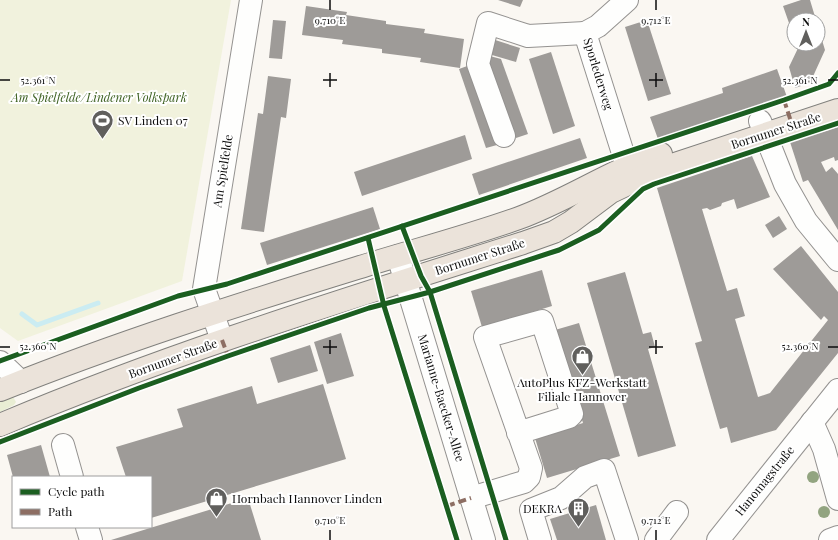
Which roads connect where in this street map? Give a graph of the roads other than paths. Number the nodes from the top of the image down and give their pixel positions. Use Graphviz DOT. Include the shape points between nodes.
graph roads {
  1 [pos="251,0"];
  2 [pos="627,0"];
  3 [pos="585,33"];
  4 [pos="838,94"];
  5 [pos="838,110"];
  6 [pos="762,128"];
  7 [pos="504,136"];
  8 [pos="627,166"];
  9 [pos="398,256"];
  10 [pos="838,260"];
  11 [pos="406,281"];
  12 [pos="213,314"];
  13 [pos="222,340"];
  14 [pos="0,362"];
  15 [pos="21,382"];
  16 [pos="0,390"];
  17 [pos="838,390"];
  18 [pos="33,412"];
  19 [pos="812,422"];
  20 [pos="0,425"];
  21 [pos="518,433"];
  22 [pos="63,445"];
  23 [pos="531,468"];
  24 [pos="72,476"];
  25 [pos="472,498"];
  26 [pos="838,499"];
  27 [pos="547,504"];
  28 [pos="677,512"];
  29 [pos="87,528"];
  30 [pos="838,538"];
  31 [pos="91,540"];
  32 [pos="484,540"];
  33 [pos="540,540"];
  34 [pos="627,540"];
  35 [pos="656,540"];
  36 [pos="718,540"];
  37 [pos="830,540"];
  1 -- 12 [label="street, Am Spielfelde" via="204,289"];
  2 -- 3 [label="street, Sporlederweg" via="598,26"];
  3 -- 7 [label="street" via="528,36 488,23 478,64"];
  3 -- 8 [label="street, Sporlederweg"];
  4 -- 6 [label="main road, Bornumer Straße"];
  5 -- 6 [label="main road, Bornumer Straße"];
  6 -- 8 [label="main road, Bornumer Straße"];
  6 -- 10 [label="street" via="785,184 806,221"];
  6 -- 11 [label="main road, Bornumer Straße" via="632,181 611,192 554,232"];
  8 -- 9 [label="main road, Bornumer Straße" via="578,192 520,217"];
  9 -- 11 [label="street, Marianne-Baecker-Allee"];
  9 -- 12 [label="main road, Bornumer Straße"];
  11 -- 13 [label="main road, Bornumer Straße"];
  11 -- 25 [label="street, Marianne-Baecker-Allee"];
  12 -- 13 [label="street, Am Spielfelde"];
  12 -- 15 [label="main road, Bornumer Straße"];
  13 -- 18 [label="main road, Bornumer Straße"];
  14 -- 15 [label="street"];
  15 -- 16 [label="main road, Bornumer Straße"];
  15 -- 18 [label="main road"];
  17 -- 19 [label="street, Hanomagstraße"];
  18 -- 20 [label="main road, Bornumer Straße"];
  19 -- 26 [label="street" via="824,449"];
  19 -- 36 [label="street, Hanomagstraße"];
  21 -- 21 [label="street" via="572,414 542,321 486,338"];
  21 -- 23 [label="street"];
  22 -- 24 [label="street"];
  23 -- 25 [label="street" via="529,477 524,482"];
  23 -- 27 [label="street" via="542,486"];
  25 -- 32 [label="street, Marianne-Baecker-Allee"];
  27 -- 33 [label="street" via="531,510"];
  27 -- 34 [label="street" via="561,498 585,477 604,470"];
  28 -- 35 [label="street"];
  29 -- 31 [label="street"];
  30 -- 37 [label="street"];
}
